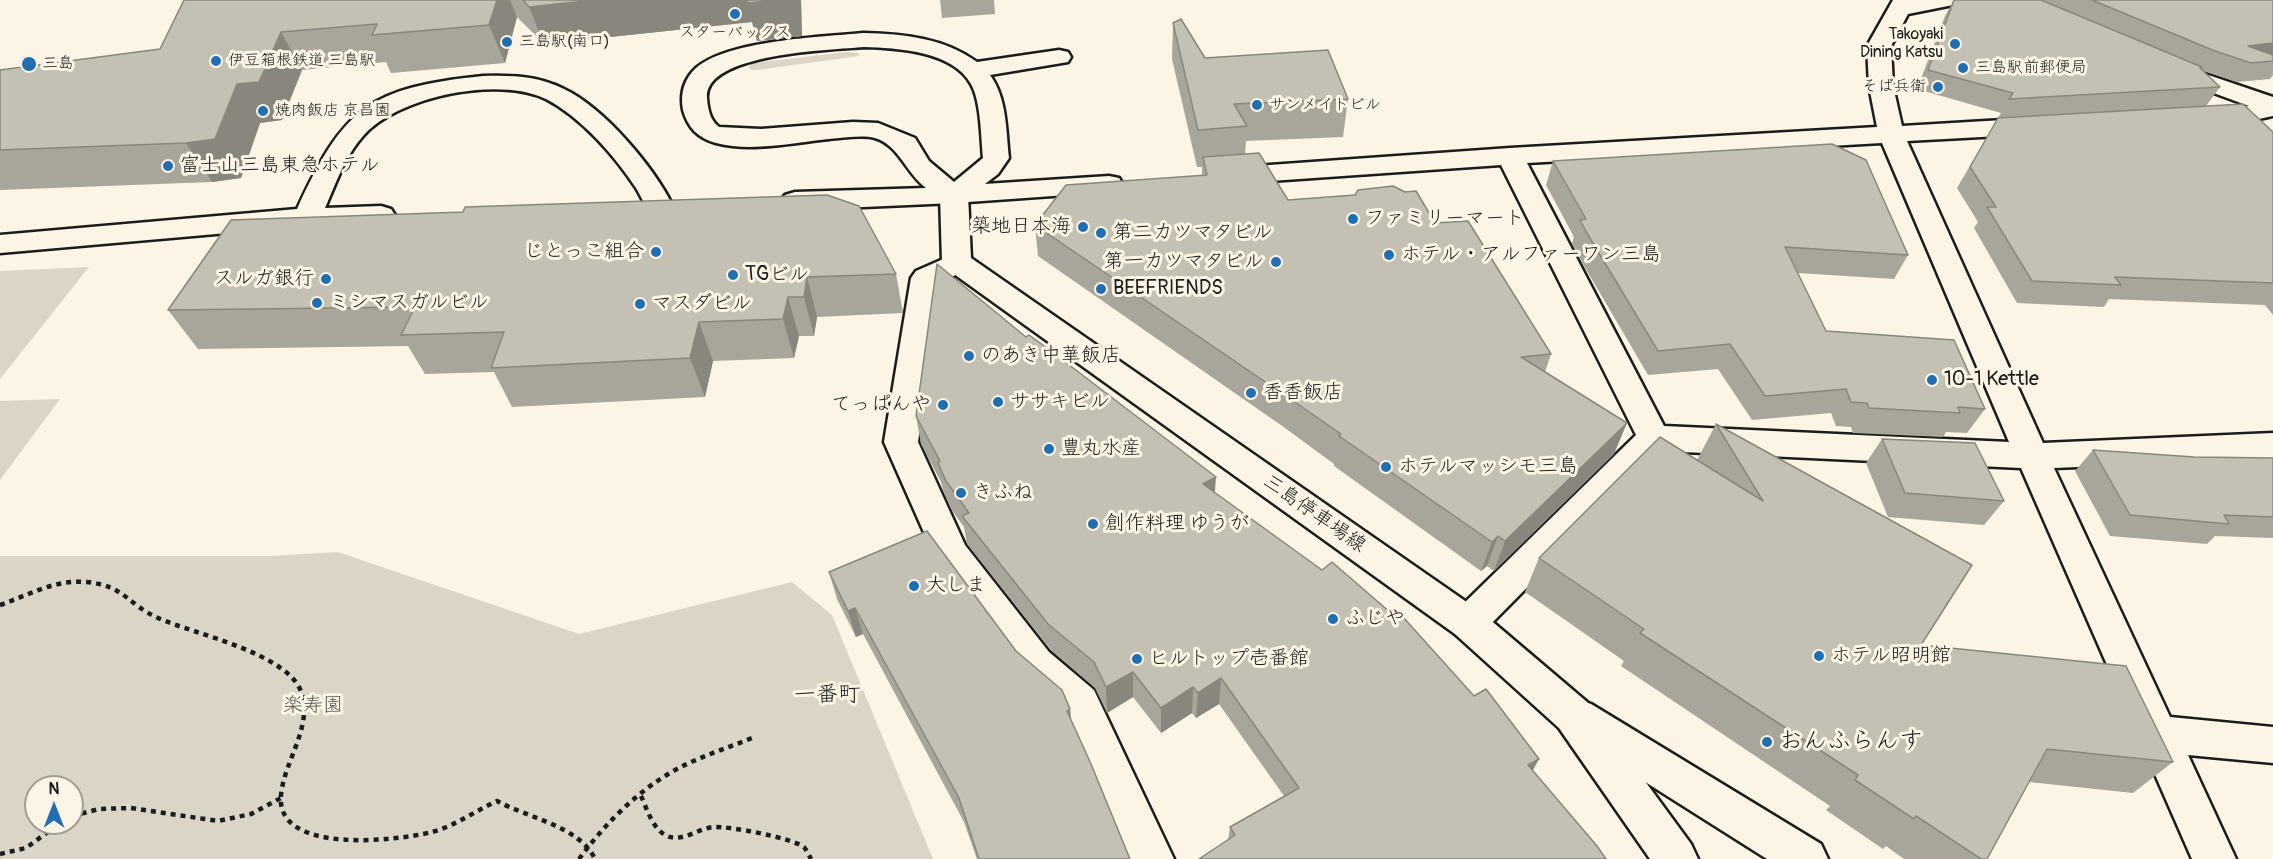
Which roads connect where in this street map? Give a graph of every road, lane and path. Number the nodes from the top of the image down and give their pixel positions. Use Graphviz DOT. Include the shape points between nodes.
graph roads {
  1 [pos="1945,0"];
  2 [pos="1903,4"];
  3 [pos="1059,57"];
  4 [pos="2159,64"];
  5 [pos="973,70"];
  6 [pos="2273,107"];
  7 [pos="2242,114"];
  8 [pos="2184,118"];
  9 [pos="2067,124"];
  10 [pos="1891,134"];
  11 [pos="2265,139"];
  12 [pos="1510,156"];
  13 [pos="1200,178"];
  14 [pos="1128,183"];
  15 [pos="954,195"];
  16 [pos="773,202"];
  17 [pos="659,206"];
  18 [pos="411,214"];
  19 [pos="307,217"];
  20 [pos="0,244"];
  21 [pos="957,262"];
  22 [pos="1654,438"];
  23 [pos="2273,446"];
  24 [pos="2032,456"];
  25 [pos="0,605"];
  26 [pos="1468,623"];
  27 [pos="1573,715"];
  28 [pos="2157,734"];
  29 [pos="752,738"];
  30 [pos="2273,745"];
  31 [pos="641,796"];
  32 [pos="282,798"];
  33 [pos="84,813"];
  34 [pos="46,835"];
  35 [pos="589,846"];
  36 [pos="0,854"];
  37 [pos="579,859"];
  38 [pos="595,859"];
  39 [pos="811,859"];
  40 [pos="1152,859"];
  41 [pos="1676,859"];
  42 [pos="1806,859"];
  43 [pos="2214,859"];
  1 -- 2 [label="street"];
  2 -- 10 [label="street" via="1880,46 1881,86"];
  3 -- 5 [label="street"];
  4 -- 6 [label="street"];
  5 -- 15 [label="street" via="986,87 996,158"];
  5 -- 15 [label="street" via="952,55 933,48 906,41 864,40 755,52 718,64 697,81 694,89 695,110 710,133 743,138 838,129 888,132 906,144 920,170"];
  6 -- 7 [label="street"];
  7 -- 8 [label="street"];
  7 -- 11 [label="street"];
  9 -- 10 [label="street"];
  10 -- 12 [label="street"];
  10 -- 24 [label="street"];
  12 -- 13 [label="street"];
  12 -- 22 [label="street"];
  14 -- 15 [label="street"];
  15 -- 16 [label="street"];
  15 -- 21 [label="street"];
  17 -- 19 [label="street" via="651,188 603,131 581,113 556,94 500,83 457,87 388,103 341,144"];
  18 -- 19 [label="street"];
  19 -- 20 [label="street"];
  21 -- 26 [label="street, 三島停車場線"];
  21 -- 40 [label="street" via="926,278 901,442 951,554 1035,664 1080,702"];
  22 -- 24 [label="street"];
  22 -- 26 [label="street"];
  23 -- 24 [label="street"];
  24 -- 28 [label="street"];
  25 -- 32 [label="path" via="68,582 102,585 123,592 136,606 162,620 242,648 284,673 303,695 303,711"];
  26 -- 27 [label="street, 三島停車場線"];
  27 -- 41 [label="street, 三島停車場線"];
  27 -- 42 [label="street"];
  28 -- 30 [label="street"];
  28 -- 43 [label="street"];
  29 -- 31 [label="path" via="685,765"];
  31 -- 35 [label="path" via="614,817"];
  31 -- 39 [label="path" via="658,828 671,838 711,827 729,827 799,844"];
  32 -- 33 [label="path" via="251,814 218,821 132,808"];
  32 -- 35 [label="path" via="284,817 292,824 309,834 328,837 363,842 433,832 497,801 564,828"];
  34 -- 36 [label="path" via="31,847"];
  35 -- 37 [label="path"];
  35 -- 38 [label="path"];
}
